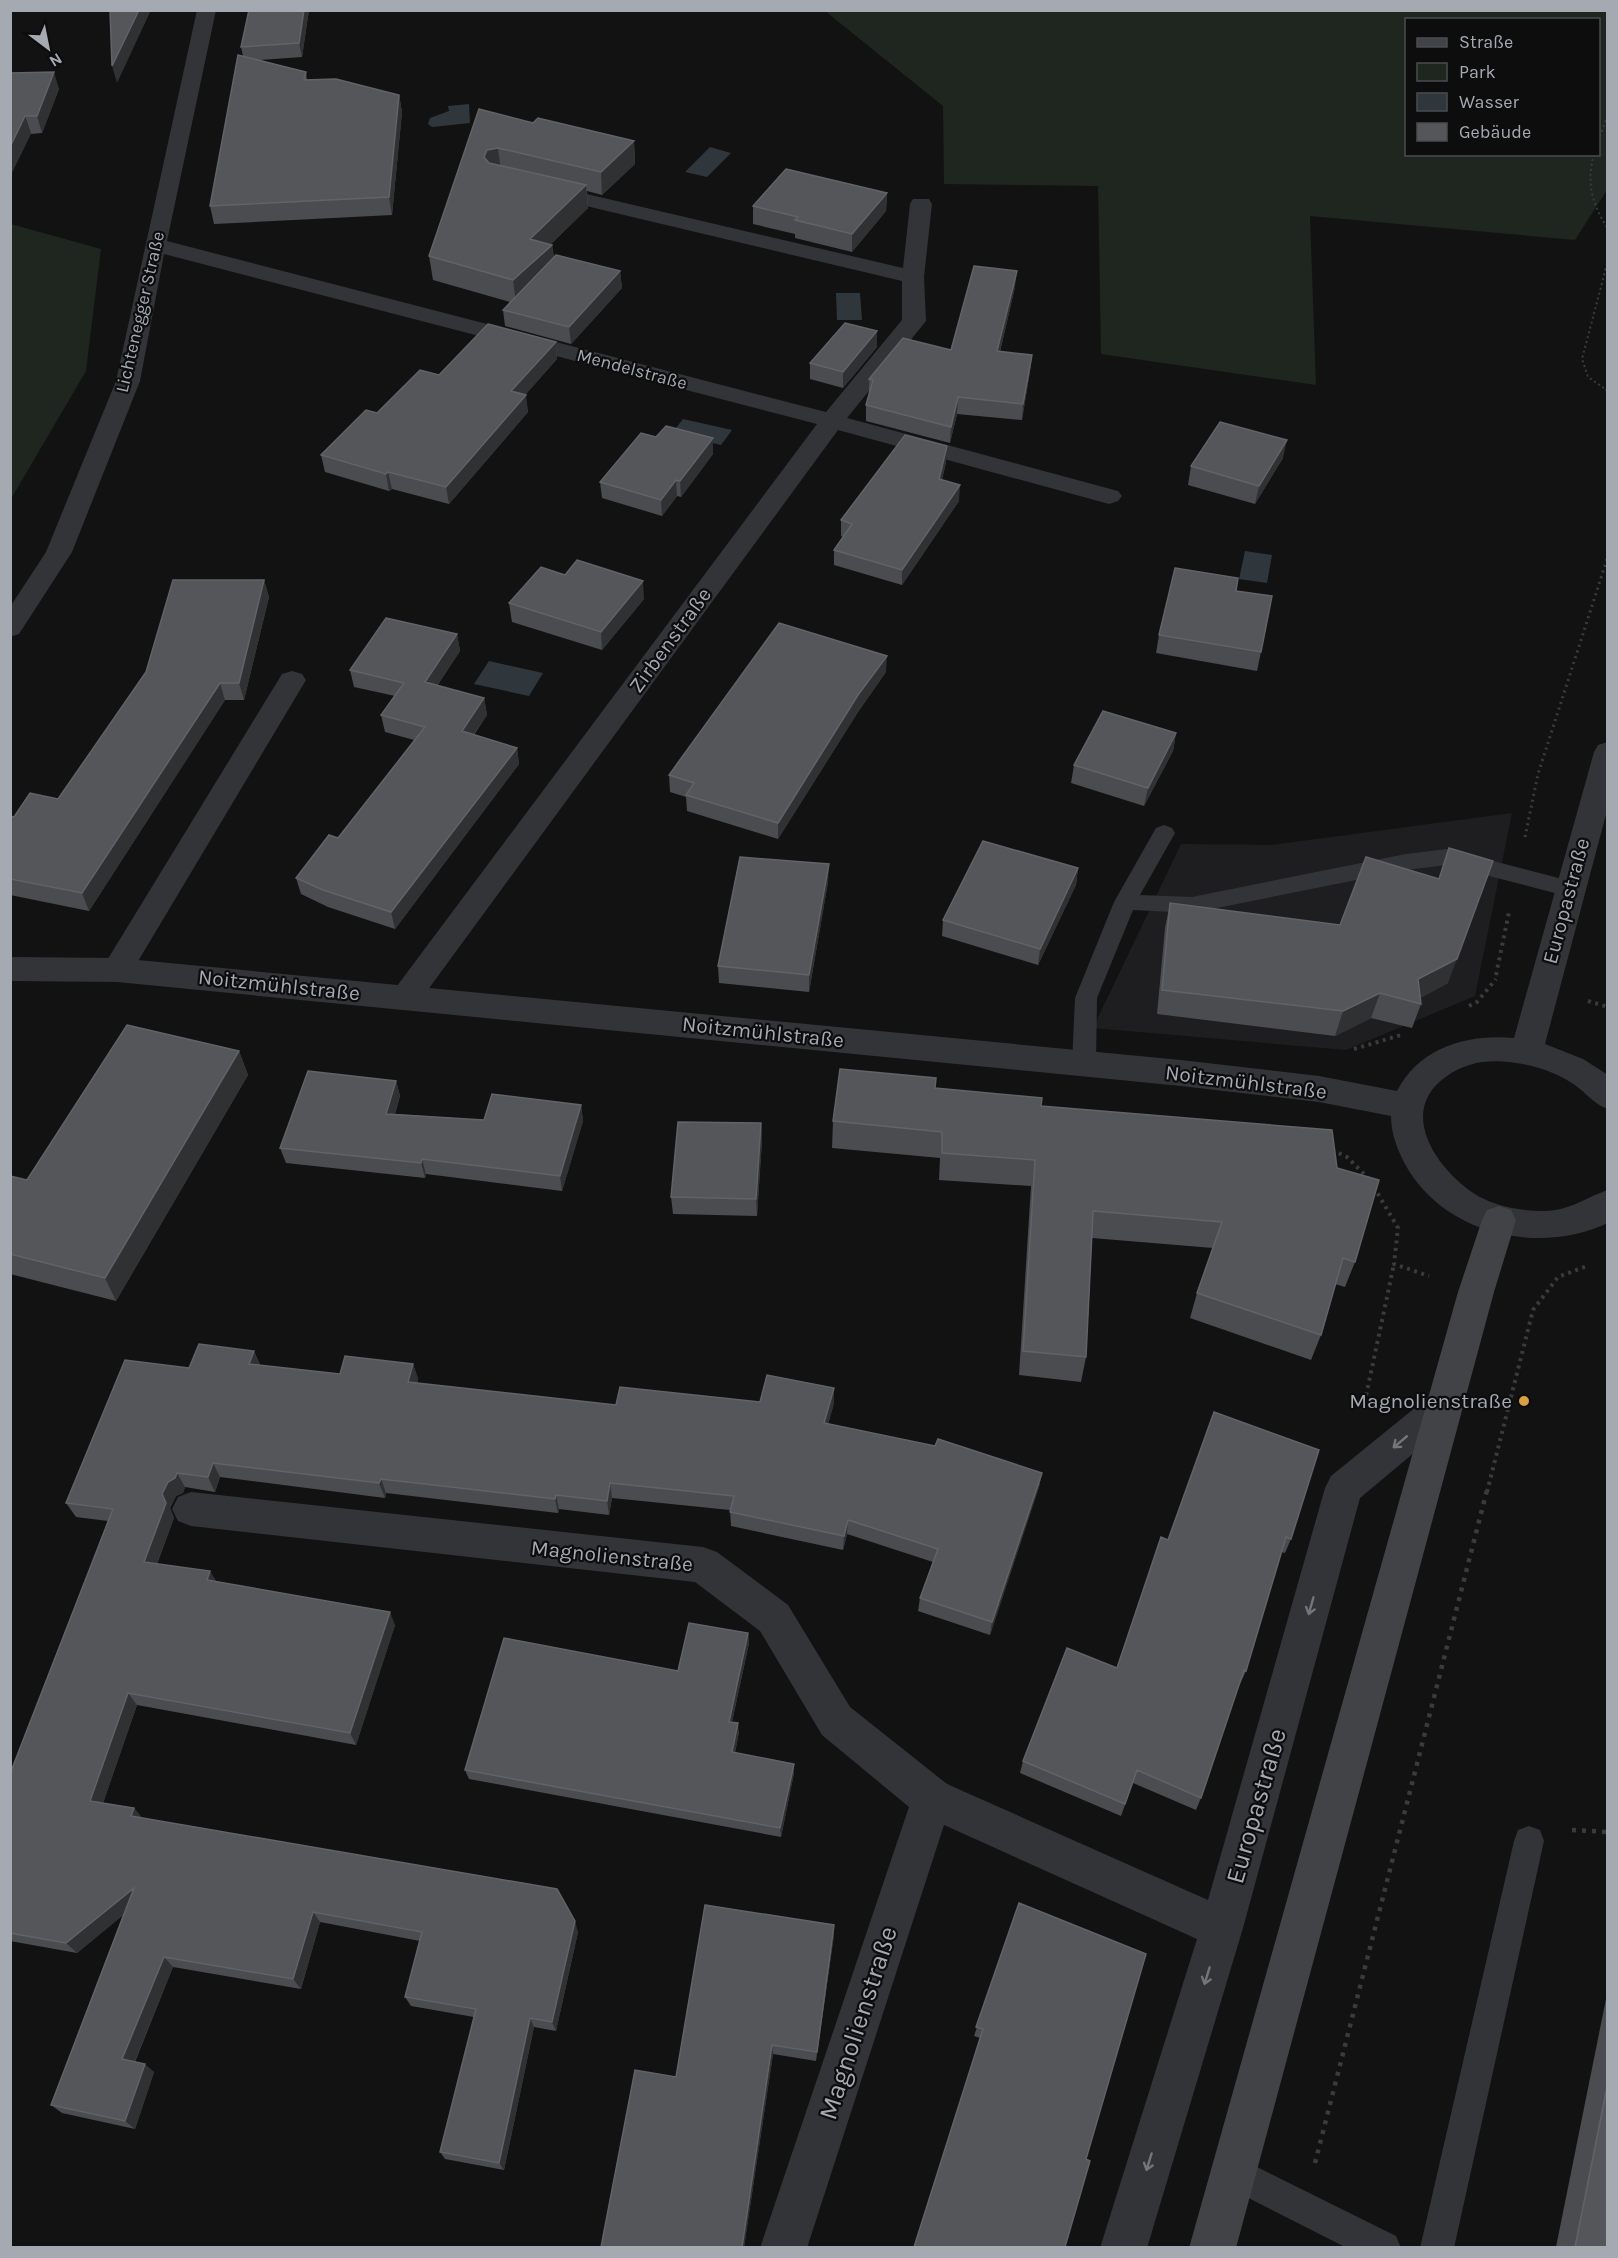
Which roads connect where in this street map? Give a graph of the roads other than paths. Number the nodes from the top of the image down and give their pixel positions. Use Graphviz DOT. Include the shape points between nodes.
graph roads {
  1 [pos="207,10"];
  2 [pos="523,185"];
  3 [pos="921,204"];
  4 [pos="154,245"];
  5 [pos="914,277"];
  6 [pos="832,421"];
  7 [pos="1109,496"];
  8 [pos="10,628"];
  9 [pos="292,680"];
  10 [pos="1608,752"];
  11 [pos="1164,832"];
  12 [pos="1570,889"];
  13 [pos="1125,902"];
  14 [pos="10,969"];
  15 [pos="117,970"];
  16 [pos="405,998"];
  17 [pos="1527,1050"];
  18 [pos="1084,1064"];
  19 [pos="1608,1096"];
  20 [pos="1407,1106"];
  21 [pos="1608,1204"];
  22 [pos="1499,1220"];
  23 [pos="1445,1405"];
  24 [pos="191,1509"];
  25 [pos="932,1799"];
  26 [pos="1528,1841"];
  27 [pos="1222,1928"];
  28 [pos="1233,2172"];
  29 [pos="783,2247"];
  30 [pos="1123,2247"];
  31 [pos="1212,2247"];
  32 [pos="1384,2247"];
  33 [pos="1437,2247"];
  1 -- 4 [label="street, Lichtenegger Straße"];
  2 -- 5 [label="street"];
  3 -- 5 [label="street, Zirbenstraße"];
  4 -- 6 [label="street, Mendelstraße"];
  4 -- 8 [label="street, Lichtenegger Straße" via="128,381 59,552"];
  5 -- 6 [label="street, Zirbenstraße" via="914,321"];
  6 -- 7 [label="street, Mendelstraße"];
  6 -- 16 [label="street, Zirbenstraße"];
  9 -- 15 [label="street"];
  10 -- 12 [label="street, Europastraße"];
  11 -- 13 [label="lane"];
  12 -- 13 [label="lane" via="1447,857 1192,905"];
  12 -- 17 [label="street, Europastraße"];
  13 -- 18 [label="lane" via="1086,998"];
  14 -- 15 [label="street, Noitzmühlstraße"];
  15 -- 16 [label="street, Noitzmühlstraße"];
  16 -- 18 [label="street, Noitzmühlstraße"];
  17 -- 19 [label="street" via="1566,1064"];
  17 -- 20 [label="street" via="1486,1048 1448,1057 1420,1077"];
  18 -- 20 [label="street, Noitzmühlstraße" via="1310,1088"];
  20 -- 22 [label="street" via="1408,1139 1426,1173 1458,1201"];
  21 -- 22 [label="street" via="1597,1214 1552,1227"];
  22 -- 23 [label="main road"];
  23 -- 27 [label="street, Europastraße, one-way" via="1344,1488"];
  23 -- 28 [label="main road"];
  24 -- 25 [label="street, Magnolienstraße" via="703,1565 774,1618 836,1720"];
  25 -- 27 [label="street, Magnolienstraße"];
  25 -- 29 [label="street, Magnolienstraße"];
  26 -- 33 [label="lane"];
  27 -- 30 [label="street, Europastraße, one-way"];
  28 -- 31 [label="main road"];
  28 -- 32 [label="lane"];
}
